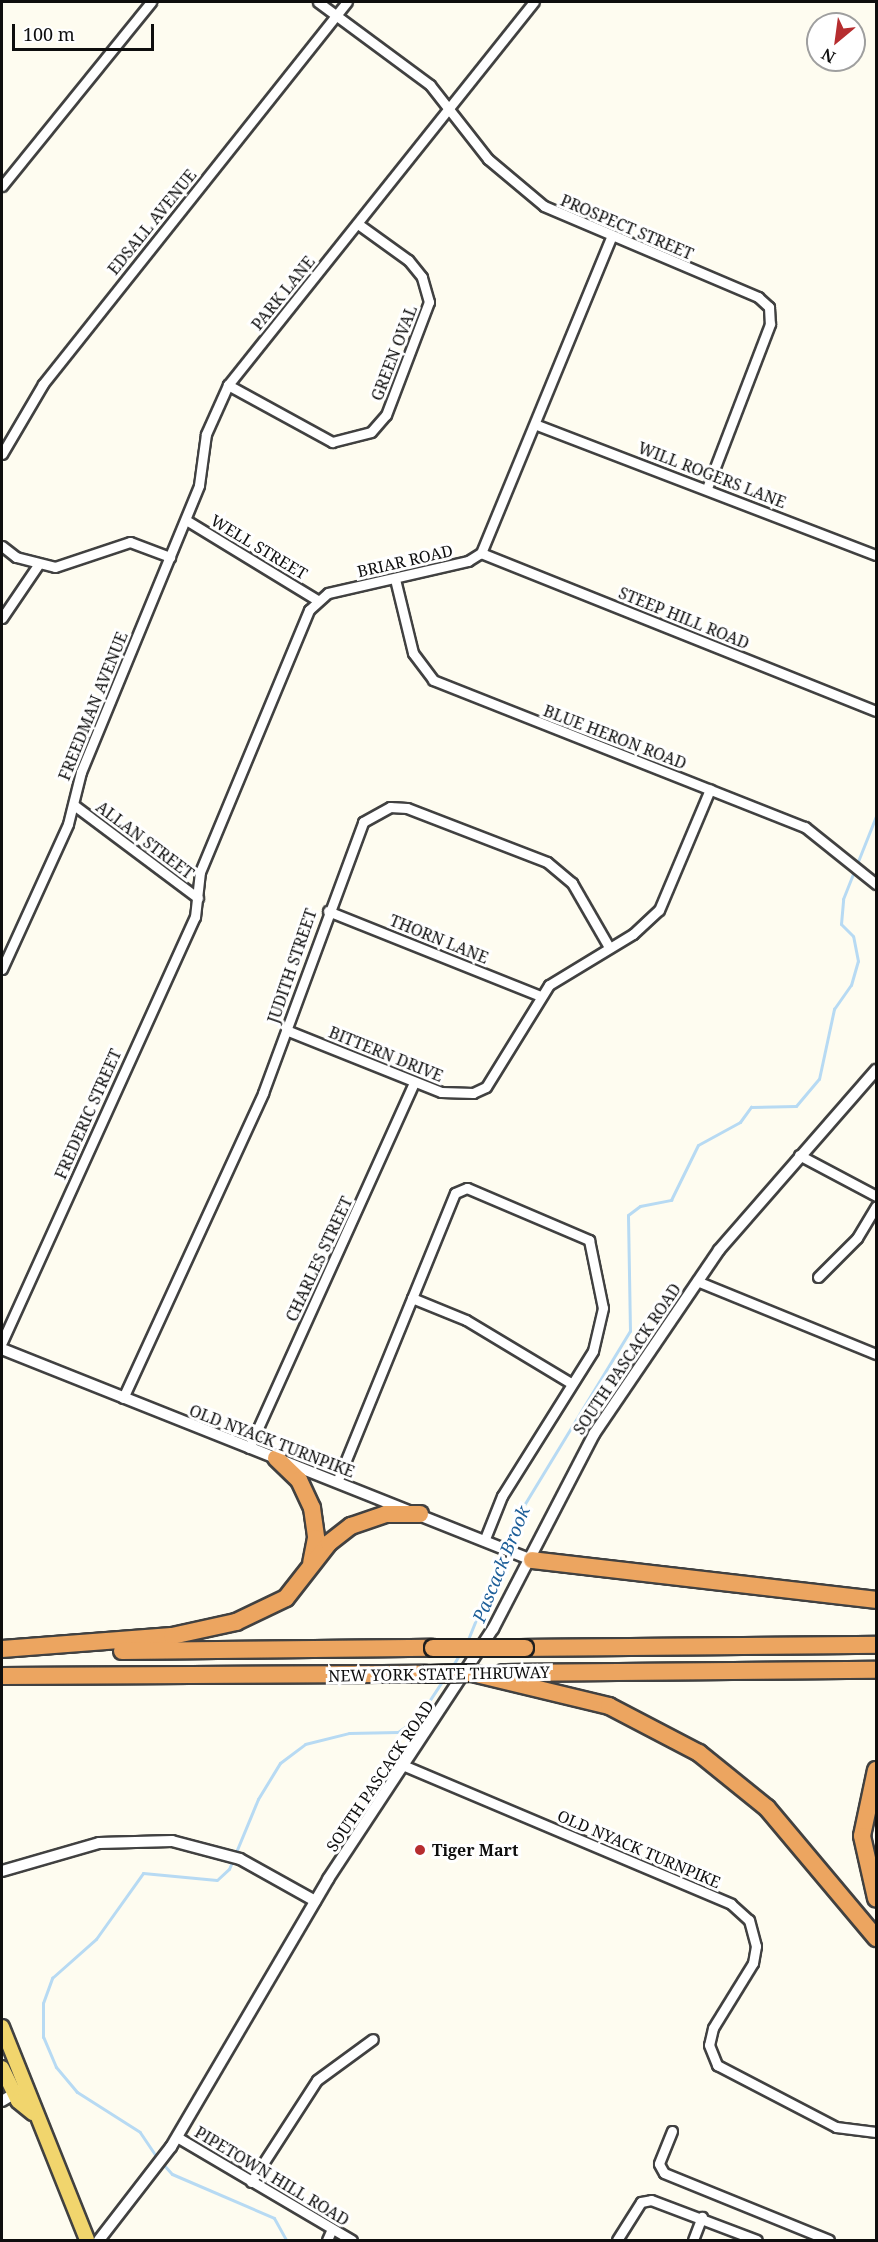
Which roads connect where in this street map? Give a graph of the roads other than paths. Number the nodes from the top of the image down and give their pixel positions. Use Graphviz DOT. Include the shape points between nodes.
graph roads {
  1 [pos="151,2"];
  2 [pos="318,2"];
  3 [pos="347,2"];
  4 [pos="534,2"];
  5 [pos="336,16"];
  6 [pos="449,106"];
  7 [pos="2,186"];
  8 [pos="358,224"];
  9 [pos="611,238"];
  10 [pos="228,385"];
  11 [pos="537,425"];
  12 [pos="2,454"];
  13 [pos="707,488"];
  14 [pos="186,520"];
  15 [pos="2,546"];
  16 [pos="481,553"];
  17 [pos="876,555"];
  18 [pos="170,557"];
  19 [pos="38,565"];
  20 [pos="395,579"];
  21 [pos="317,600"];
  22 [pos="2,618"];
  23 [pos="876,711"];
  24 [pos="710,789"];
  25 [pos="74,805"];
  26 [pos="876,884"];
  27 [pos="198,898"];
  28 [pos="328,911"];
  29 [pos="609,947"];
  30 [pos="2,969"];
  31 [pos="540,996"];
  32 [pos="286,1030"];
  33 [pos="876,1070"];
  34 [pos="414,1082"];
  35 [pos="799,1155"];
  36 [pos="876,1196"];
  37 [pos="876,1206"];
  38 [pos="818,1277"];
  39 [pos="697,1281"];
  40 [pos="412,1298"];
  41 [pos="2,1342"];
  42 [pos="2,1349"];
  43 [pos="876,1354"];
  44 [pos="571,1383"];
  45 [pos="123,1398"];
  46 [pos="249,1448"];
  47 [pos="276,1458"];
  48 [pos="338,1482"];
  49 [pos="420,1514"];
  50 [pos="484,1541"];
  51 [pos="532,1560"];
  52 [pos="298,1586"];
  53 [pos="876,1600"];
  54 [pos="876,1645"];
  55 [pos="2,1650"];
  56 [pos="876,1670"];
  57 [pos="2,1676"];
  58 [pos="524,1679"];
  59 [pos="405,1766"];
  60 [pos="876,1770"];
  61 [pos="2,1871"];
  62 [pos="876,1898"];
  63 [pos="315,1901"];
  64 [pos="876,1938"];
  65 [pos="2,2027"];
  66 [pos="373,2039"];
  67 [pos="3,2077"];
  68 [pos="26,2080"];
  69 [pos="8,2098"];
  70 [pos="33,2113"];
  71 [pos="672,2131"];
  72 [pos="876,2132"];
  73 [pos="177,2137"];
  74 [pos="251,2182"];
  75 [pos="702,2217"];
  76 [pos="332,2229"];
  77 [pos="84,2234"];
  78 [pos="99,2241"];
  79 [pos="327,2241"];
  80 [pos="352,2241"];
  81 [pos="617,2241"];
  82 [pos="693,2241"];
  83 [pos="757,2241"];
  84 [pos="829,2241"];
  1 -- 7 [label="street"];
  2 -- 5 [label="street, PROSPECT STREET"];
  3 -- 5 [label="street, EDSALL AVENUE"];
  4 -- 6 [label="street, PARK LANE"];
  5 -- 6 [label="street, PROSPECT STREET" via="430,85"];
  5 -- 12 [label="street, EDSALL AVENUE" via="55,369"];
  6 -- 8 [label="street, PARK LANE"];
  6 -- 9 [label="street, PROSPECT STREET" via="488,159 515,185 567,220"];
  8 -- 10 [label="street, PARK LANE"];
  8 -- 10 [label="street, GREEN OVAL" via="408,260 422,277 429,302 386,415 371,432 332,442"];
  9 -- 11 [label="street"];
  9 -- 13 [label="street, PROSPECT STREET" via="758,297 769,307 770,324"];
  10 -- 14 [label="street, PARK LANE" via="206,434 199,485"];
  11 -- 13 [label="street, WILL ROGERS LANE"];
  11 -- 16 [label="street"];
  13 -- 17 [label="street, WILL ROGERS LANE"];
  14 -- 18 [label="street, FREEDMAN AVENUE"];
  14 -- 21 [label="street, WELL STREET"];
  15 -- 19 [label="street"];
  16 -- 20 [label="street, BRIAR ROAD"];
  16 -- 23 [label="street, STEEP HILL ROAD"];
  18 -- 19 [label="street" via="130,542 105,546 74,564"];
  18 -- 25 [label="street, FREEDMAN AVENUE" via="81,772"];
  19 -- 22 [label="street"];
  20 -- 21 [label="street, BRIAR ROAD"];
  20 -- 24 [label="street, BLUE HERON ROAD" via="413,653 433,680"];
  21 -- 27 [label="street" via="200,872"];
  24 -- 26 [label="street, BLUE HERON ROAD" via="814,831"];
  24 -- 29 [label="street, BITTERN DRIVE" via="659,910"];
  25 -- 27 [label="street, ALLAN STREET"];
  25 -- 30 [label="street, FREEDMAN AVENUE"];
  27 -- 41 [label="street, FREDERIC STREET" via="195,917"];
  28 -- 29 [label="street, JUDITH STREET" via="363,822 390,807 407,808 558,869 579,892"];
  28 -- 31 [label="street, THORN LANE"];
  28 -- 32 [label="street, JUDITH STREET"];
  29 -- 31 [label="street, BITTERN DRIVE" via="562,974"];
  31 -- 34 [label="street, BITTERN DRIVE" via="486,1086 457,1095"];
  32 -- 34 [label="street, BITTERN DRIVE"];
  32 -- 45 [label="street, JUDITH STREET" via="263,1093"];
  33 -- 35 [label="street, SOUTH PASCACK ROAD"];
  34 -- 46 [label="street, CHARLES STREET"];
  35 -- 36 [label="street"];
  35 -- 39 [label="street, SOUTH PASCACK ROAD"];
  37 -- 38 [label="street" via="857,1239"];
  39 -- 43 [label="street"];
  39 -- 51 [label="street, SOUTH PASCACK ROAD" via="594,1434"];
  40 -- 44 [label="street" via="466,1320"];
  40 -- 44 [label="street" via="461,1187 584,1236 595,1252 603,1308 592,1351"];
  40 -- 48 [label="street"];
  42 -- 45 [label="street, OLD NYACK TURNPIKE"];
  44 -- 50 [label="street" via="502,1496"];
  45 -- 46 [label="street, OLD NYACK TURNPIKE"];
  46 -- 47 [label="street, OLD NYACK TURNPIKE"];
  47 -- 48 [label="street, OLD NYACK TURNPIKE"];
  47 -- 52 [label="highway" via="299,1480 315,1519 314,1554"];
  48 -- 49 [label="street, OLD NYACK TURNPIKE"];
  49 -- 50 [label="street, OLD NYACK TURNPIKE"];
  49 -- 52 [label="highway" via="386,1514 351,1526 329,1543"];
  50 -- 51 [label="street, OLD NYACK TURNPIKE"];
  51 -- 53 [label="highway"];
  51 -- 59 [label="street, SOUTH PASCACK ROAD"];
  52 -- 55 [label="highway" via="261,1613 204,1630"];
  54 -- 55 [label="highway, NEW YORK STATE THRUWAY, bridge"];
  56 -- 58 [label="highway, NEW YORK STATE THRUWAY"];
  57 -- 58 [label="highway, NEW YORK STATE THRUWAY, bridge" via="472,1673"];
  58 -- 64 [label="highway" via="623,1712 706,1757 772,1814"];
  59 -- 63 [label="street, SOUTH PASCACK ROAD"];
  59 -- 72 [label="street, OLD NYACK TURNPIKE" via="731,1904 749,1920 756,1946 753,1963 714,2028 710,2045 717,2066 836,2127"];
  60 -- 62 [label="highway" via="862,1836"];
  61 -- 63 [label="street" via="120,1840 172,1841 240,1859"];
  63 -- 73 [label="street, SOUTH PASCACK ROAD"];
  65 -- 68 [label="main road"];
  66 -- 74 [label="street" via="317,2080"];
  67 -- 68 [label="street"];
  67 -- 69 [label="main road"];
  68 -- 69 [label="street"];
  68 -- 70 [label="main road"];
  69 -- 70 [label="main road"];
  70 -- 77 [label="main road"];
  71 -- 84 [label="street" via="659,2164 664,2173"];
  73 -- 74 [label="street, PIPETOWN HILL ROAD"];
  73 -- 78 [label="street, SOUTH PASCACK ROAD"];
  74 -- 76 [label="street, PIPETOWN HILL ROAD"];
  75 -- 81 [label="street" via="651,2200 641,2202"];
  75 -- 82 [label="street"];
  75 -- 83 [label="street"];
  76 -- 79 [label="street"];
  76 -- 80 [label="street, PIPETOWN HILL ROAD"];
}
